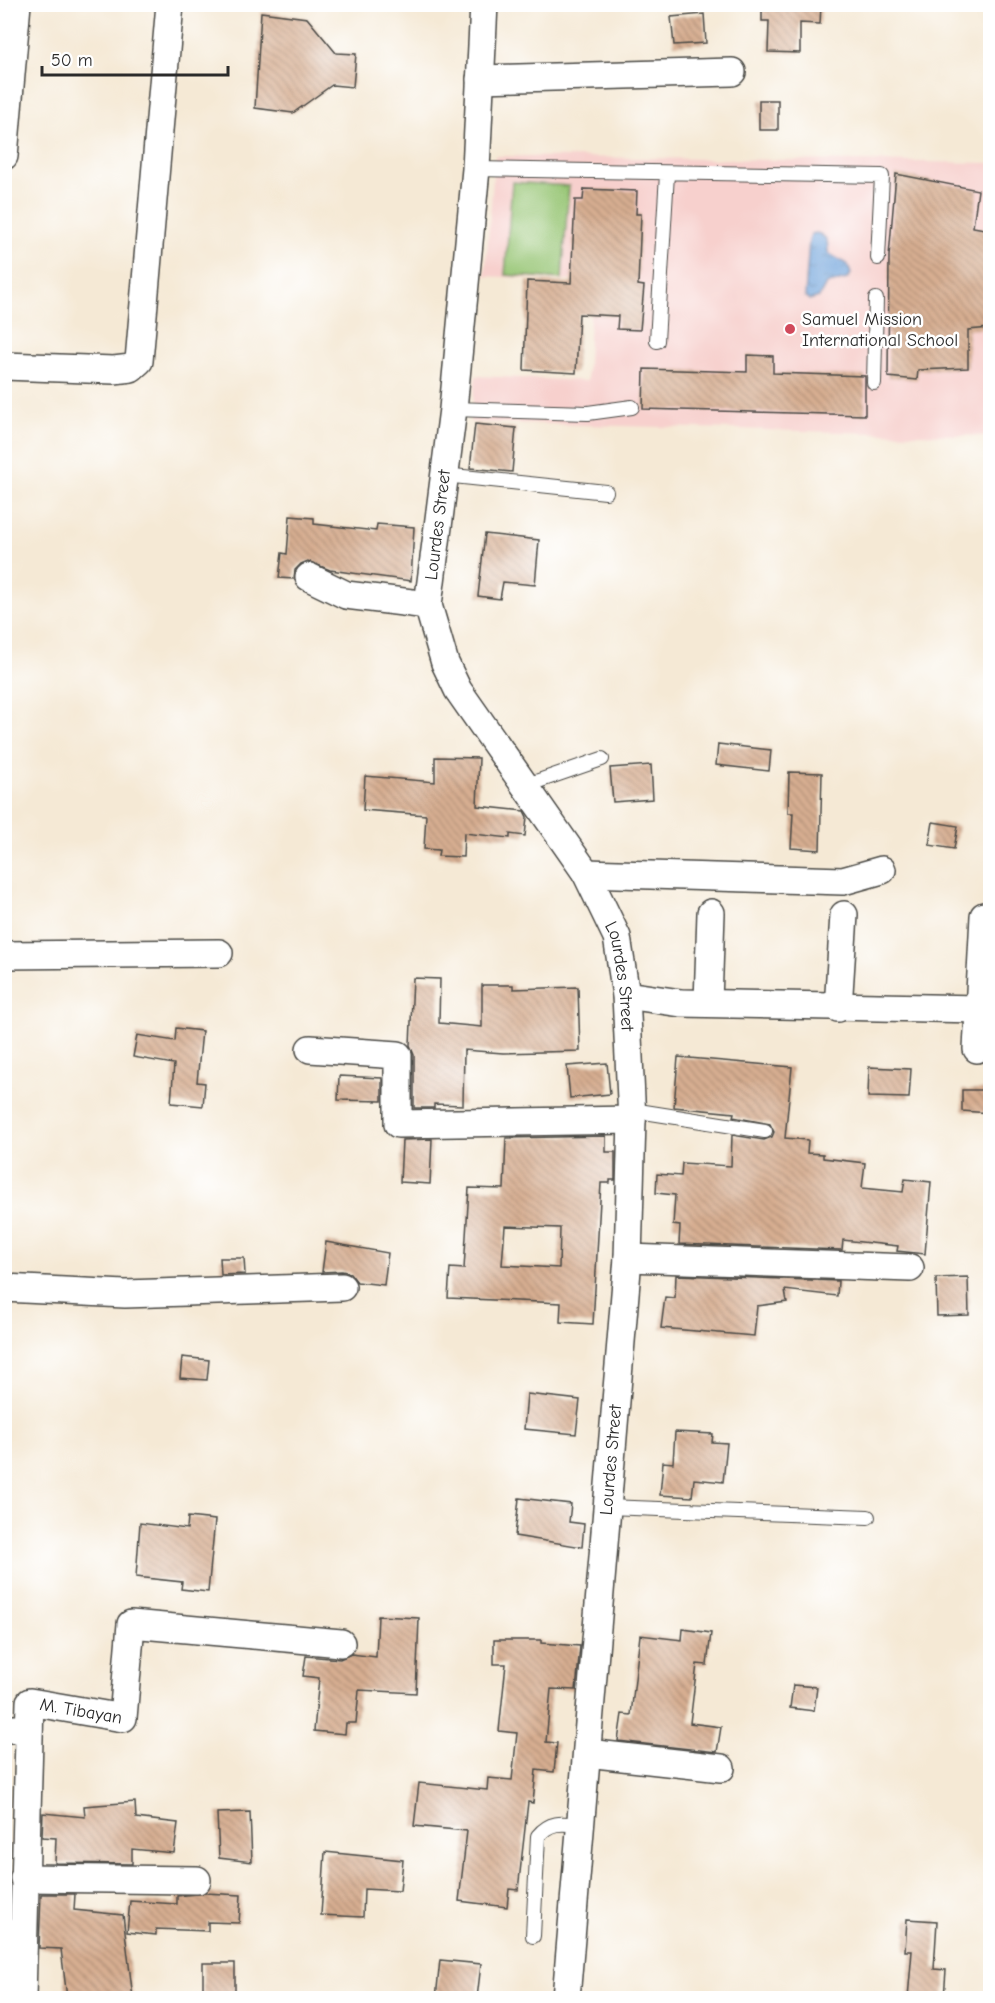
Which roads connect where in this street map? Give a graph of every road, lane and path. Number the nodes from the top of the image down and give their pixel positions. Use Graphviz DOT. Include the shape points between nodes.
graph roads {
  1 [pos="17,4"];
  2 [pos="170,4"];
  3 [pos="484,4"];
  4 [pos="732,72"];
  5 [pos="480,79"];
  6 [pos="4,156"];
  7 [pos="476,169"];
  8 [pos="667,174"];
  9 [pos="878,258"];
  10 [pos="876,299"];
  11 [pos="657,341"];
  12 [pos="4,366"];
  13 [pos="874,383"];
  14 [pos="632,407"];
  15 [pos="453,409"];
  16 [pos="444,475"];
  17 [pos="606,492"];
  18 [pos="309,577"];
  19 [pos="428,605"];
  20 [pos="602,759"];
  21 [pos="524,786"];
  22 [pos="882,870"];
  23 [pos="586,873"];
  24 [pos="711,913"];
  25 [pos="844,915"];
  26 [pos="984,916"];
  27 [pos="219,953"];
  28 [pos="4,955"];
  29 [pos="626,995"];
  30 [pos="708,1002"];
  31 [pos="838,1008"];
  32 [pos="979,1010"];
  33 [pos="310,1049"];
  34 [pos="977,1049"];
  35 [pos="632,1115"];
  36 [pos="765,1131"];
  37 [pos="628,1258"];
  38 [pos="910,1268"];
  39 [pos="342,1287"];
  40 [pos="4,1288"];
  41 [pos="607,1507"];
  42 [pos="868,1517"];
  43 [pos="341,1643"];
  44 [pos="17,1729"];
  45 [pos="587,1753"];
  46 [pos="721,1768"];
  47 [pos="580,1825"];
  48 [pos="24,1878"];
  49 [pos="196,1880"];
  50 [pos="533,1936"];
  51 [pos="22,1998"];
  52 [pos="566,1998"];
  1 -- 6 [label="street"];
  2 -- 12 [label="street" via="139,361 131,368 114,370"];
  3 -- 5 [label="street, Lourdes Street"];
  4 -- 5 [label="street"];
  5 -- 7 [label="street, Lourdes Street"];
  7 -- 8 [label="lane"];
  7 -- 15 [label="street, Lourdes Street"];
  8 -- 9 [label="lane" via="882,176"];
  8 -- 11 [label="lane"];
  10 -- 13 [label="lane"];
  14 -- 15 [label="lane" via="588,413"];
  15 -- 16 [label="street, Lourdes Street"];
  16 -- 17 [label="lane"];
  16 -- 19 [label="street, Lourdes Street"];
  18 -- 19 [label="street" via="346,595"];
  19 -- 21 [label="street, Lourdes Street" via="445,663 458,690"];
  20 -- 21 [label="lane"];
  21 -- 23 [label="street, Lourdes Street"];
  22 -- 23 [label="street" via="843,882"];
  23 -- 29 [label="street, Lourdes Street" via="617,937"];
  24 -- 30 [label="street"];
  25 -- 31 [label="street"];
  26 -- 32 [label="street"];
  27 -- 28 [label="street"];
  29 -- 30 [label="street" via="681,1003"];
  29 -- 35 [label="street, Lourdes Street"];
  30 -- 31 [label="street"];
  31 -- 32 [label="street"];
  32 -- 34 [label="street"];
  33 -- 35 [label="street" via="398,1055 398,1124"];
  35 -- 36 [label="lane"];
  35 -- 37 [label="street, Lourdes Street"];
  37 -- 38 [label="street"];
  37 -- 41 [label="street, Lourdes Street"];
  39 -- 40 [label="street" via="125,1294"];
  41 -- 42 [label="lane"];
  41 -- 45 [label="street, Lourdes Street"];
  43 -- 44 [label="street, M. Tibayan" via="131,1624 123,1718 30,1702"];
  44 -- 48 [label="street, M. Tibayan"];
  45 -- 46 [label="street"];
  45 -- 47 [label="street, Lourdes Street"];
  47 -- 50 [label="lane" via="559,1822 545,1827 538,1836"];
  47 -- 52 [label="street, Lourdes Street"];
  48 -- 49 [label="street"];
  48 -- 51 [label="street, M. Tibayan"];
}
